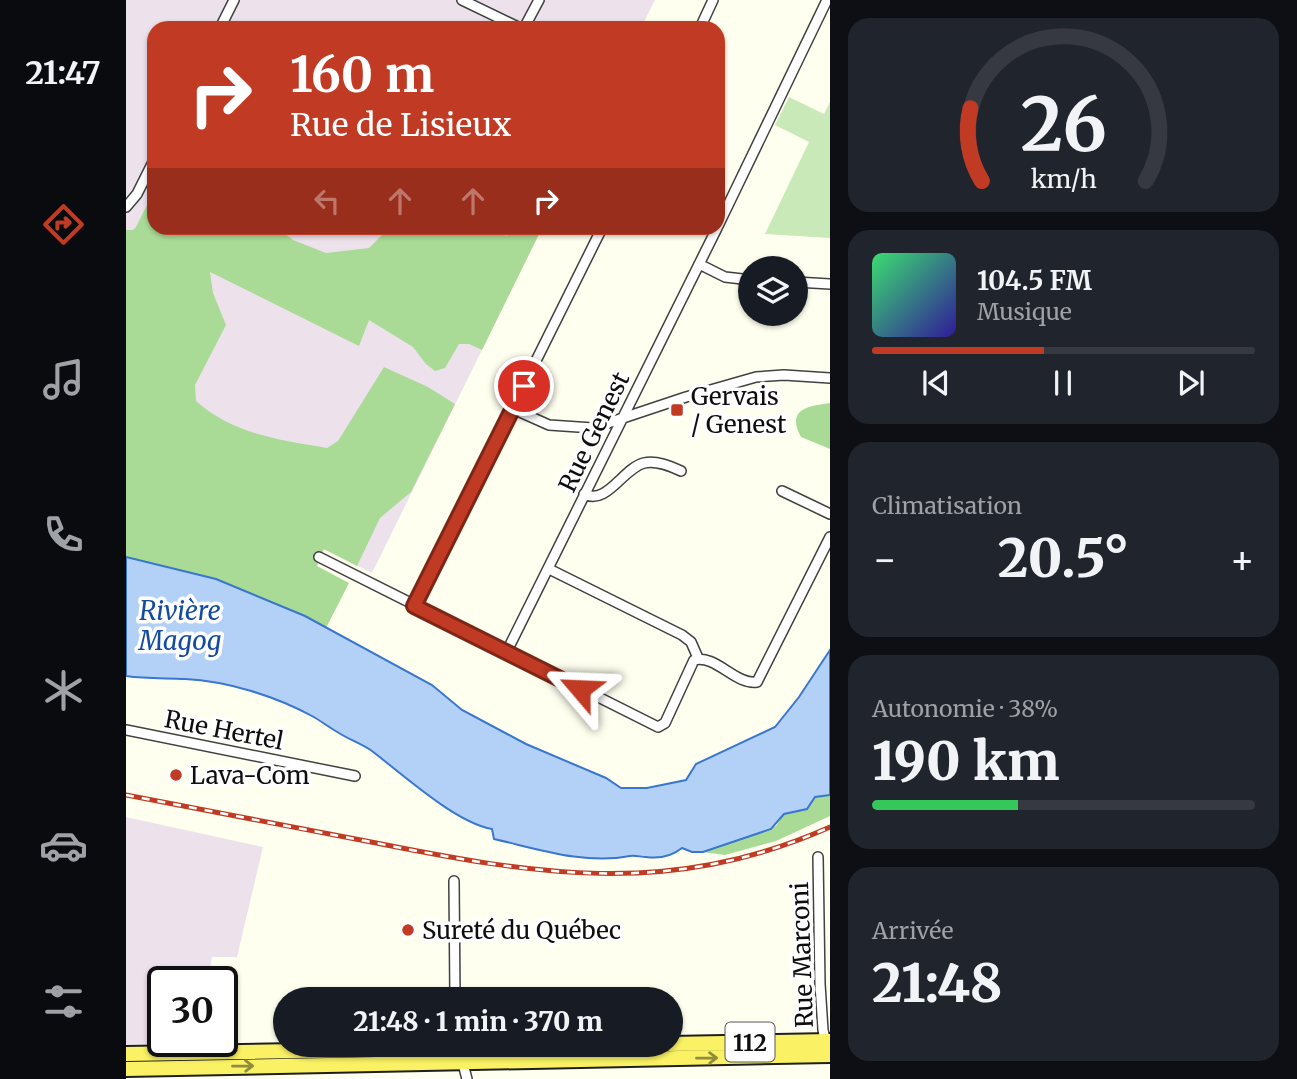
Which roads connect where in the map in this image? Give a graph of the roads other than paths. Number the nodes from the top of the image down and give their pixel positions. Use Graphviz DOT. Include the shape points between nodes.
graph roads {
  1 [pos="234,0"];
  2 [pos="462,0"];
  3 [pos="539,0"];
  4 [pos="713,0"];
  5 [pos="827,0"];
  6 [pos="224,21"];
  7 [pos="507,21"];
  8 [pos="526,21"];
  9 [pos="703,21"];
  10 [pos="147,174"];
  11 [pos="126,207"];
  12 [pos="725,210"];
  13 [pos="599,235"];
  14 [pos="713,235"];
  15 [pos="699,264"];
  16 [pos="738,278"];
  17 [pos="808,283"];
  18 [pos="830,284"];
  19 [pos="830,378"];
  20 [pos="513,409"];
  21 [pos="622,420"];
  22 [pos="681,471"];
  23 [pos="782,491"];
  24 [pos="584,494"];
  25 [pos="830,514"];
  26 [pos="830,537"];
  27 [pos="319,557"];
  28 [pos="549,569"];
  29 [pos="414,606"];
  30 [pos="506,653"];
  31 [pos="698,658"];
  32 [pos="126,730"];
  33 [pos="355,776"];
  34 [pos="818,857"];
  35 [pos="454,881"];
  36 [pos="455,987"];
  37 [pos="683,1044"];
  38 [pos="828,1047"];
  39 [pos="273,1050"];
  40 [pos="126,1054"];
  41 [pos="462,1057"];
  42 [pos="463,1062"];
  43 [pos="126,1069"];
  44 [pos="467,1079"];
  1 -- 6 [label="street"];
  2 -- 7 [label="street"];
  3 -- 8 [label="street"];
  4 -- 9 [label="street"];
  5 -- 12 [label="street, Rue Genest"];
  10 -- 11 [label="street"];
  13 -- 20 [label="street"];
  14 -- 15 [label="street, Rue Genest"];
  15 -- 16 [label="street"];
  15 -- 21 [label="street, Rue Genest"];
  17 -- 18 [label="street"];
  19 -- 21 [label="street" via="756,377"];
  20 -- 21 [label="street" via="565,428 593,428"];
  20 -- 29 [label="street"];
  21 -- 24 [label="street, Rue Genest"];
  22 -- 24 [label="street" via="669,465 637,465 599,496"];
  23 -- 25 [label="street"];
  24 -- 28 [label="street, Rue Genest"];
  26 -- 31 [label="street" via="757,682"];
  27 -- 29 [label="street"];
  28 -- 30 [label="street, Rue Genest"];
  28 -- 31 [label="street" via="682,635"];
  29 -- 30 [label="street"];
  30 -- 31 [label="street" via="658,727 665,723 691,664"];
  32 -- 33 [label="street, Rue Hertel"];
  34 -- 38 [label="street, Rue Marconi" via="820,984"];
  35 -- 36 [label="street"];
  37 -- 38 [label="main road, 112"];
  42 -- 38 [label="main road, 112, one-way"];
  39 -- 40 [label="main road"];
  41 -- 42 [label="street"];
  43 -- 42 [label="main road, 112, one-way"];
  42 -- 44 [label="street"];
}
